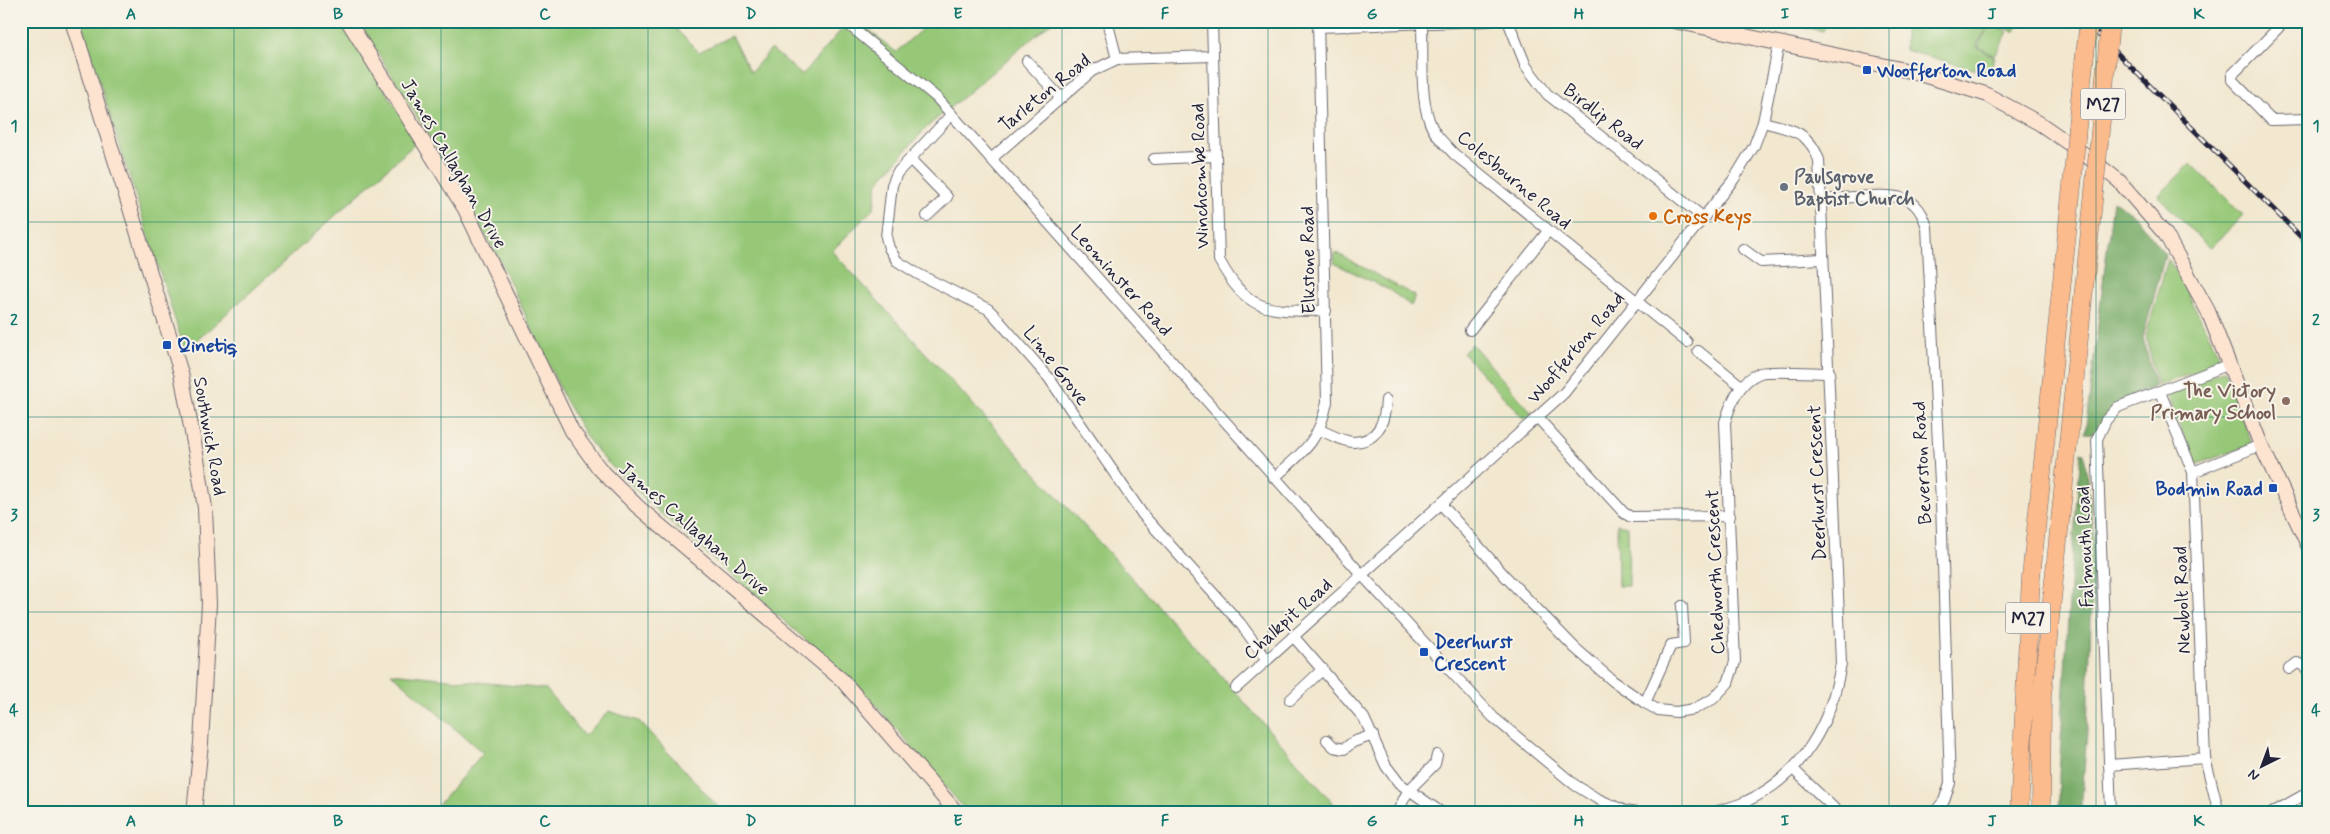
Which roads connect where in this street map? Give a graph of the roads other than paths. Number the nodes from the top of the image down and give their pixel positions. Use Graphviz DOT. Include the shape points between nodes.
graph roads {
  1 [pos="72,21"];
  2 [pos="348,21"];
  3 [pos="844,21"];
  4 [pos="1107,21"];
  5 [pos="1212,21"];
  6 [pos="1488,21"];
  7 [pos="1508,21"];
  8 [pos="1674,21"];
  9 [pos="2089,21"];
  10 [pos="2110,21"];
  11 [pos="1467,22"];
  12 [pos="2282,23"];
  13 [pos="1319,24"];
  14 [pos="1422,24"];
  15 [pos="1779,44"];
  16 [pos="1213,56"];
  17 [pos="1117,60"];
  18 [pos="1027,61"];
  19 [pos="1060,97"];
  20 [pos="951,115"];
  21 [pos="2309,119"];
  22 [pos="1763,122"];
  23 [pos="1215,156"];
  24 [pos="1154,158"];
  25 [pos="910,159"];
  26 [pos="991,159"];
  27 [pos="1822,200"];
  28 [pos="927,216"];
  29 [pos="1704,218"];
  30 [pos="1548,231"];
  31 [pos="1743,248"];
  32 [pos="1824,259"];
  33 [pos="1636,302"];
  34 [pos="1326,311"];
  35 [pos="1470,330"];
  36 [pos="1687,342"];
  37 [pos="1698,351"];
  38 [pos="2230,364"];
  39 [pos="1830,373"];
  40 [pos="1741,386"];
  41 [pos="2160,392"];
  42 [pos="1386,400"];
  43 [pos="1538,418"];
  44 [pos="1320,430"];
  45 [pos="2261,445"];
  46 [pos="2193,472"];
  47 [pos="1274,478"];
  48 [pos="1441,504"];
  49 [pos="1730,516"];
  50 [pos="2309,547"];
  51 [pos="1362,575"];
  52 [pos="1682,606"];
  53 [pos="1293,636"];
  54 [pos="1267,660"];
  55 [pos="1323,669"];
  56 [pos="2289,669"];
  57 [pos="2309,674"];
  58 [pos="1236,688"];
  59 [pos="1290,700"];
  60 [pos="1645,703"];
  61 [pos="1373,735"];
  62 [pos="1327,740"];
  63 [pos="1437,756"];
  64 [pos="2205,758"];
  65 [pos="2109,765"];
  66 [pos="1792,769"];
  67 [pos="1408,791"];
  68 [pos="2309,792"];
  69 [pos="194,813"];
  70 [pos="957,813"];
  71 [pos="1397,813"];
  72 [pos="1442,813"];
  73 [pos="1637,813"];
  74 [pos="1710,813"];
  75 [pos="1839,813"];
  76 [pos="1934,813"];
  77 [pos="2019,813"];
  78 [pos="2041,813"];
  79 [pos="2111,813"];
  80 [pos="2219,813"];
  81 [pos="2272,813"];
  1 -- 69 [label="street, Southwick Road" via="181,373 199,470 209,604"];
  2 -- 70 [label="street, James Callaghan Drive" via="465,209 559,408 587,453 637,506 842,680"];
  3 -- 20 [label="street, Leominster Road" via="937,98"];
  4 -- 17 [label="street"];
  5 -- 16 [label="street, Winchcombe Road"];
  6 -- 11 [label="street"];
  7 -- 29 [label="street, Birdlip Road" via="1526,66 1547,94"];
  8 -- 15 [label="street"];
  9 -- 77 [label="highway, M27, bridge" via="2031,577"];
  10 -- 78 [label="highway, M27, bridge" via="2042,696"];
  11 -- 14 [label="street"];
  12 -- 21 [label="street" via="2232,75 2232,80 2271,120"];
  13 -- 14 [label="street"];
  13 -- 34 [label="street, Elkstone Road"];
  14 -- 30 [label="street, Colesbourne Road" via="1425,104 1437,136 1454,154"];
  15 -- 22 [label="street, Woofferton Road"];
  15 -- 38 [label="street" via="1910,71 1985,94 2039,123 2084,154 2119,181 2166,236 2208,312"];
  16 -- 17 [label="street, Tarleton Road"];
  16 -- 23 [label="street, Winchcombe Road"];
  17 -- 19 [label="street, Tarleton Road" via="1092,71"];
  18 -- 19 [label="street"];
  19 -- 26 [label="street, Tarleton Road"];
  20 -- 25 [label="street, Lime Grove"];
  20 -- 26 [label="street, Leominster Road"];
  22 -- 27 [label="street, Deerhurst Crescent" via="1797,132 1815,149"];
  22 -- 29 [label="street, Woofferton Road" via="1754,146 1734,179"];
  23 -- 24 [label="street"];
  23 -- 34 [label="street, Winchcombe Road" via="1219,260 1232,283 1251,301 1272,310"];
  25 -- 28 [label="street" via="947,197"];
  25 -- 54 [label="street, Lime Grove" via="897,173 892,185 887,222 886,237 897,261 994,315 1045,372 1143,515 1240,623"];
  26 -- 47 [label="street, Leominster Road"];
  27 -- 32 [label="street, Deerhurst Crescent"];
  27 -- 76 [label="street, Beverston Road" via="1897,197 1912,202 1922,213 1927,227 1941,502 1950,783 1944,801"];
  29 -- 33 [label="street, Woofferton Road"];
  30 -- 33 [label="street, Colesbourne Road"];
  30 -- 35 [label="street"];
  31 -- 32 [label="street" via="1761,262"];
  32 -- 39 [label="street, Deerhurst Crescent"];
  33 -- 36 [label="street, Colesbourne Road"];
  33 -- 43 [label="street, Woofferton Road" via="1564,393"];
  34 -- 44 [label="street, Elkstone Road" via="1327,402"];
  37 -- 40 [label="street"];
  38 -- 41 [label="street, Falmouth Road"];
  38 -- 45 [label="street"];
  39 -- 40 [label="street, Chedworth Crescent" via="1760,372"];
  39 -- 66 [label="street, Deerhurst Crescent" via="1841,663 1837,690 1826,721 1815,741"];
  40 -- 49 [label="street, Chedworth Crescent" via="1725,422"];
  41 -- 46 [label="street, Newbolt Road"];
  41 -- 65 [label="street, Falmouth Road" via="2118,407 2106,420 2097,440"];
  42 -- 44 [label="street" via="1385,418 1380,429 1370,437 1354,442"];
  43 -- 48 [label="street, Woofferton Road"];
  43 -- 49 [label="street" via="1631,517"];
  44 -- 47 [label="street, Elkstone Road" via="1307,448"];
  45 -- 46 [label="street"];
  45 -- 50 [label="street"];
  46 -- 64 [label="street, Newbolt Road"];
  47 -- 51 [label="street, Leominster Road"];
  48 -- 51 [label="street, Woofferton Road"];
  48 -- 60 [label="street, Chedworth Crescent" via="1575,648"];
  49 -- 60 [label="street, Chedworth Crescent" via="1735,662 1728,683 1713,699 1694,709 1658,710"];
  51 -- 53 [label="street, Chalkpit Road"];
  51 -- 73 [label="street" via="1493,717 1539,757 1596,798"];
  52 -- 60 [label="street" via="1684,643 1671,645"];
  53 -- 54 [label="street, Chalkpit Road"];
  53 -- 55 [label="street"];
  54 -- 58 [label="street, Chalkpit Road"];
  55 -- 59 [label="street"];
  55 -- 61 [label="street" via="1364,718"];
  56 -- 57 [label="street" via="2297,663"];
  61 -- 62 [label="street" via="1344,749 1334,747"];
  61 -- 67 [label="street" via="1386,766"];
  63 -- 67 [label="street" via="1435,764"];
  64 -- 65 [label="street"];
  64 -- 80 [label="street, Newbolt Road"];
  65 -- 79 [label="street, Falmouth Road"];
  66 -- 74 [label="street, Deerhurst Crescent" via="1746,802"];
  66 -- 75 [label="street"];
  67 -- 71 [label="street"];
  67 -- 72 [label="street"];
  68 -- 81 [label="street"];
}
